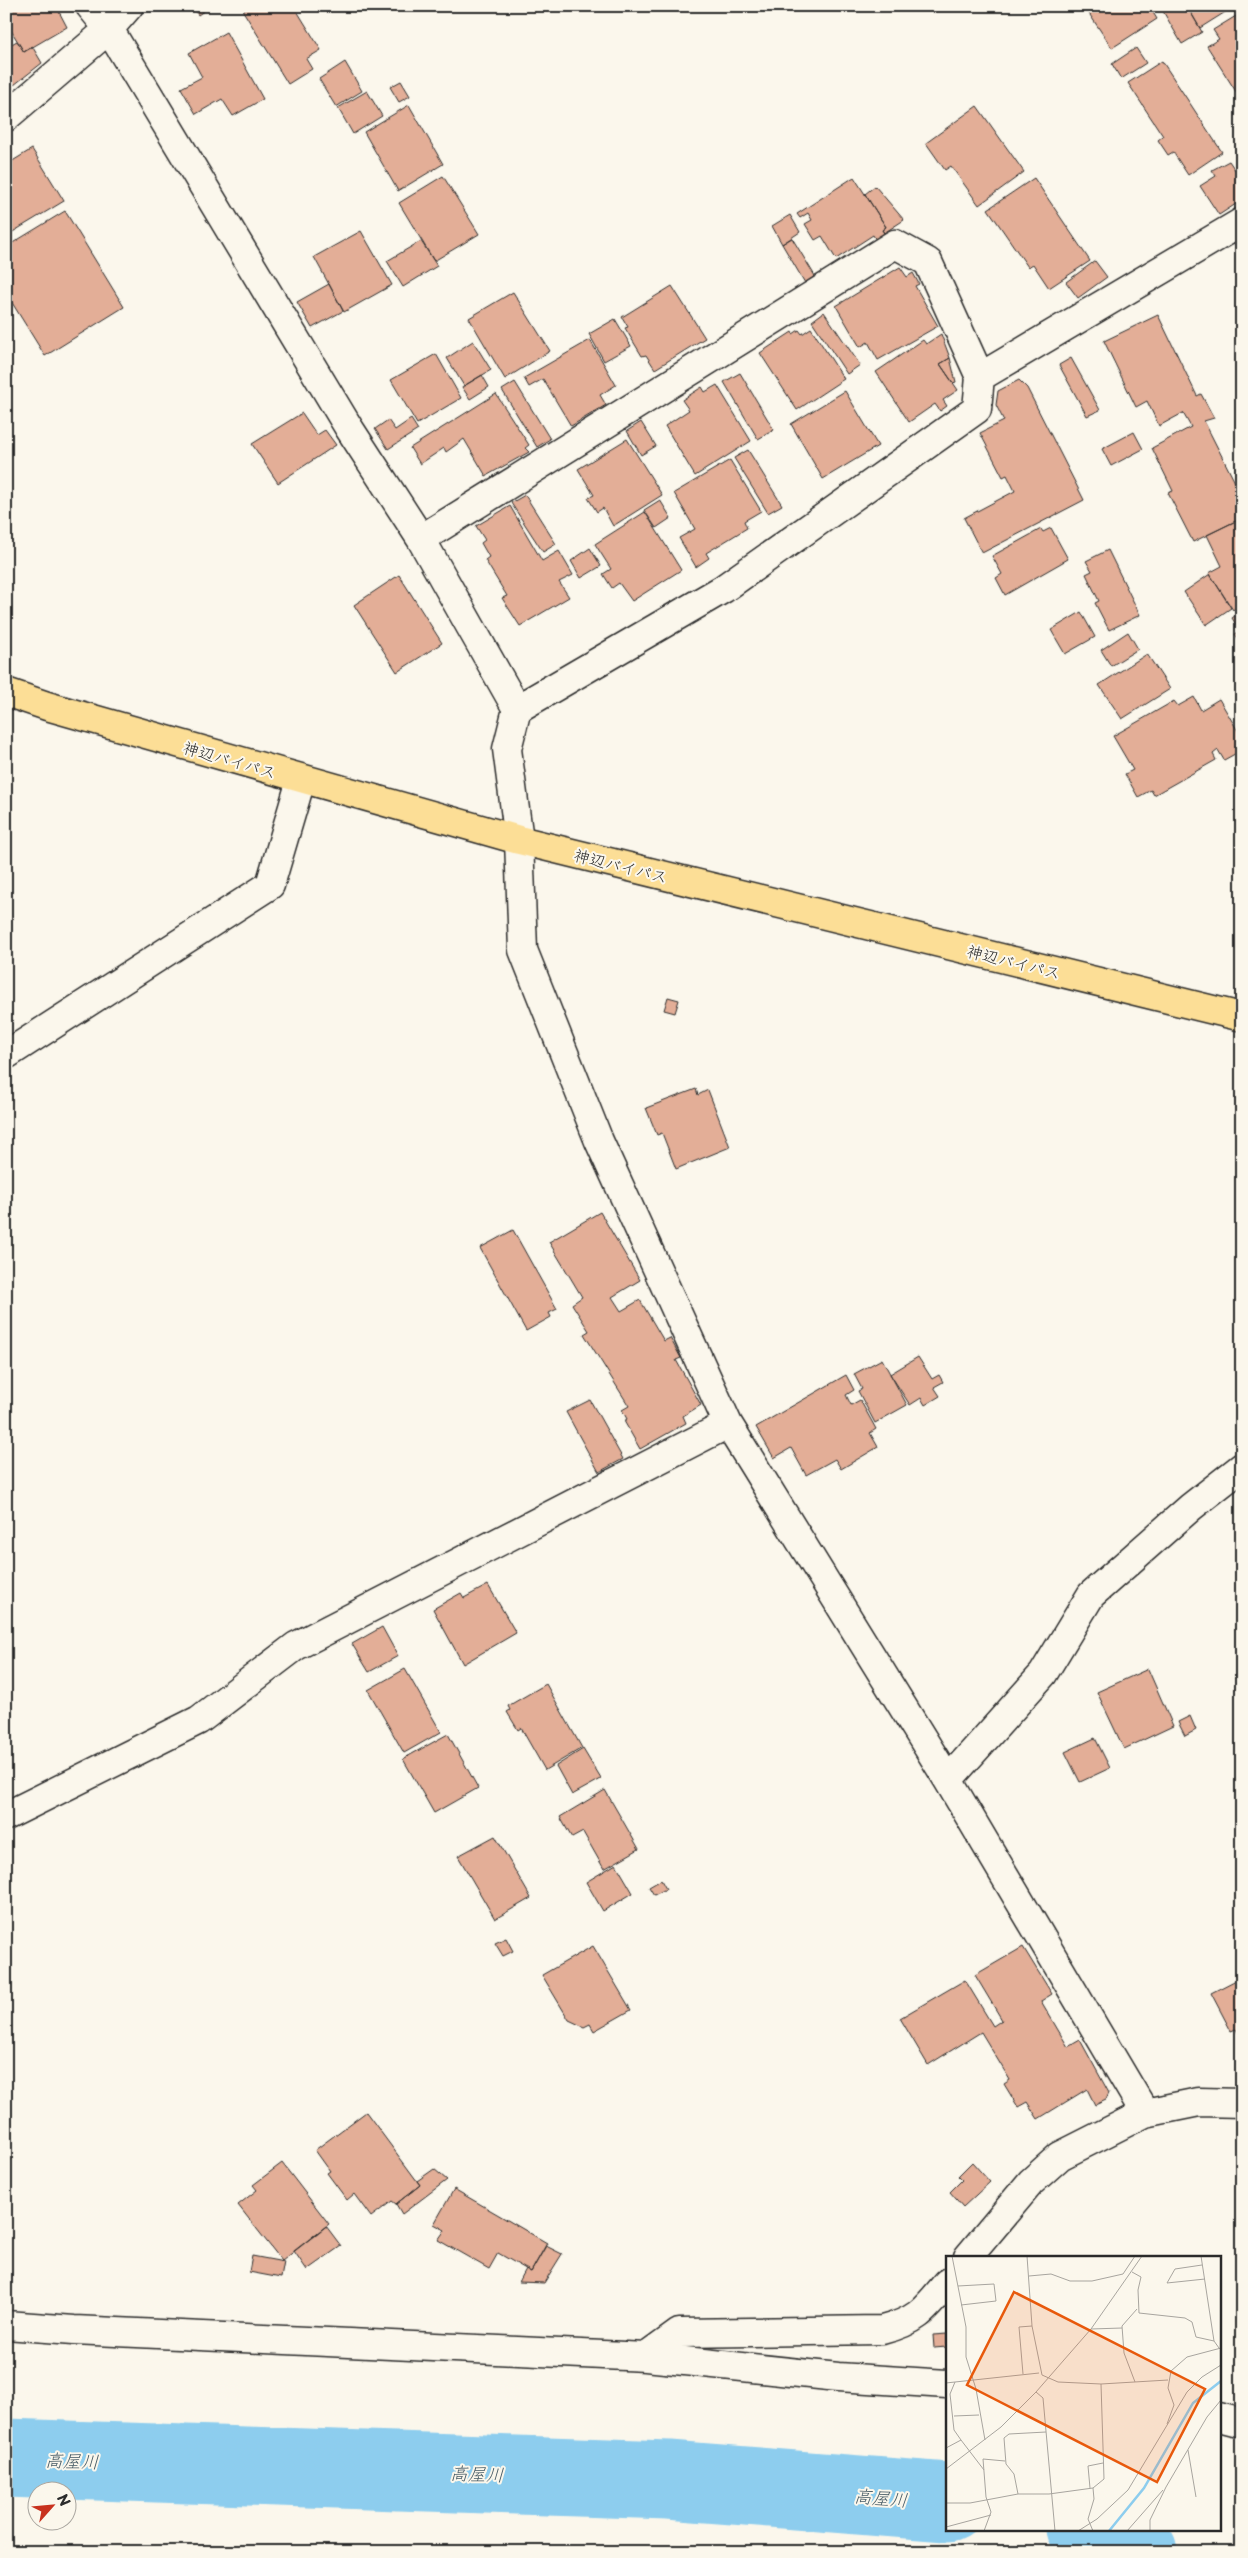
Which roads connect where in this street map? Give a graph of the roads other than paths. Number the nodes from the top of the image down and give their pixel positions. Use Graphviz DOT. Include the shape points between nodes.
graph roads {
  1 [pos="90,6"];
  2 [pos="129,6"];
  3 [pos="109,29"];
  4 [pos="6,117"];
  5 [pos="1242,222"];
  6 [pos="980,377"];
  7 [pos="421,539"];
  8 [pos="6,692"];
  9 [pos="517,709"];
  10 [pos="301,780"];
  11 [pos="519,840"];
  12 [pos="1242,1017"];
  13 [pos="6,1055"];
  14 [pos="728,1424"];
  15 [pos="1242,1467"];
  16 [pos="948,1780"];
  17 [pos="6,1816"];
  18 [pos="1242,2103"];
  19 [pos="1145,2113"];
  20 [pos="969,2256"];
  21 [pos="946,2284"];
  22 [pos="6,2325"];
  23 [pos="646,2357"];
  24 [pos="946,2384"];
  25 [pos="1220,2417"];
  26 [pos="1242,2423"];
  1 -- 3 [label="street"];
  2 -- 3 [label="street"];
  3 -- 4 [label="street"];
  3 -- 7 [label="street" via="350,428"];
  5 -- 6 [label="street"];
  6 -- 7 [label="street" via="928,262 895,244"];
  6 -- 9 [label="street" via="977,410 723,589"];
  7 -- 9 [label="street"];
  8 -- 10 [label="highway, 神辺バイパス"];
  9 -- 11 [label="street" via="507,749"];
  10 -- 11 [label="highway, 神辺バイパス"];
  10 -- 13 [label="street" via="270,884"];
  11 -- 12 [label="highway, 神辺バイパス"];
  11 -- 14 [label="street" via="523,950 599,1141"];
  14 -- 16 [label="street"];
  14 -- 17 [label="street" via="296,1646 199,1720"];
  15 -- 16 [label="street" via="1091,1594 1043,1674"];
  16 -- 19 [label="street"];
  18 -- 19 [label="street" via="1199,2102"];
  19 -- 20 [label="street" via="1060,2156 1031,2182"];
  21 -- 23 [label="street" via="907,2324 882,2330 679,2333"];
  22 -- 23 [label="street"];
  23 -- 24 [label="street" via="838,2377"];
  25 -- 26 [label="street"];
}
